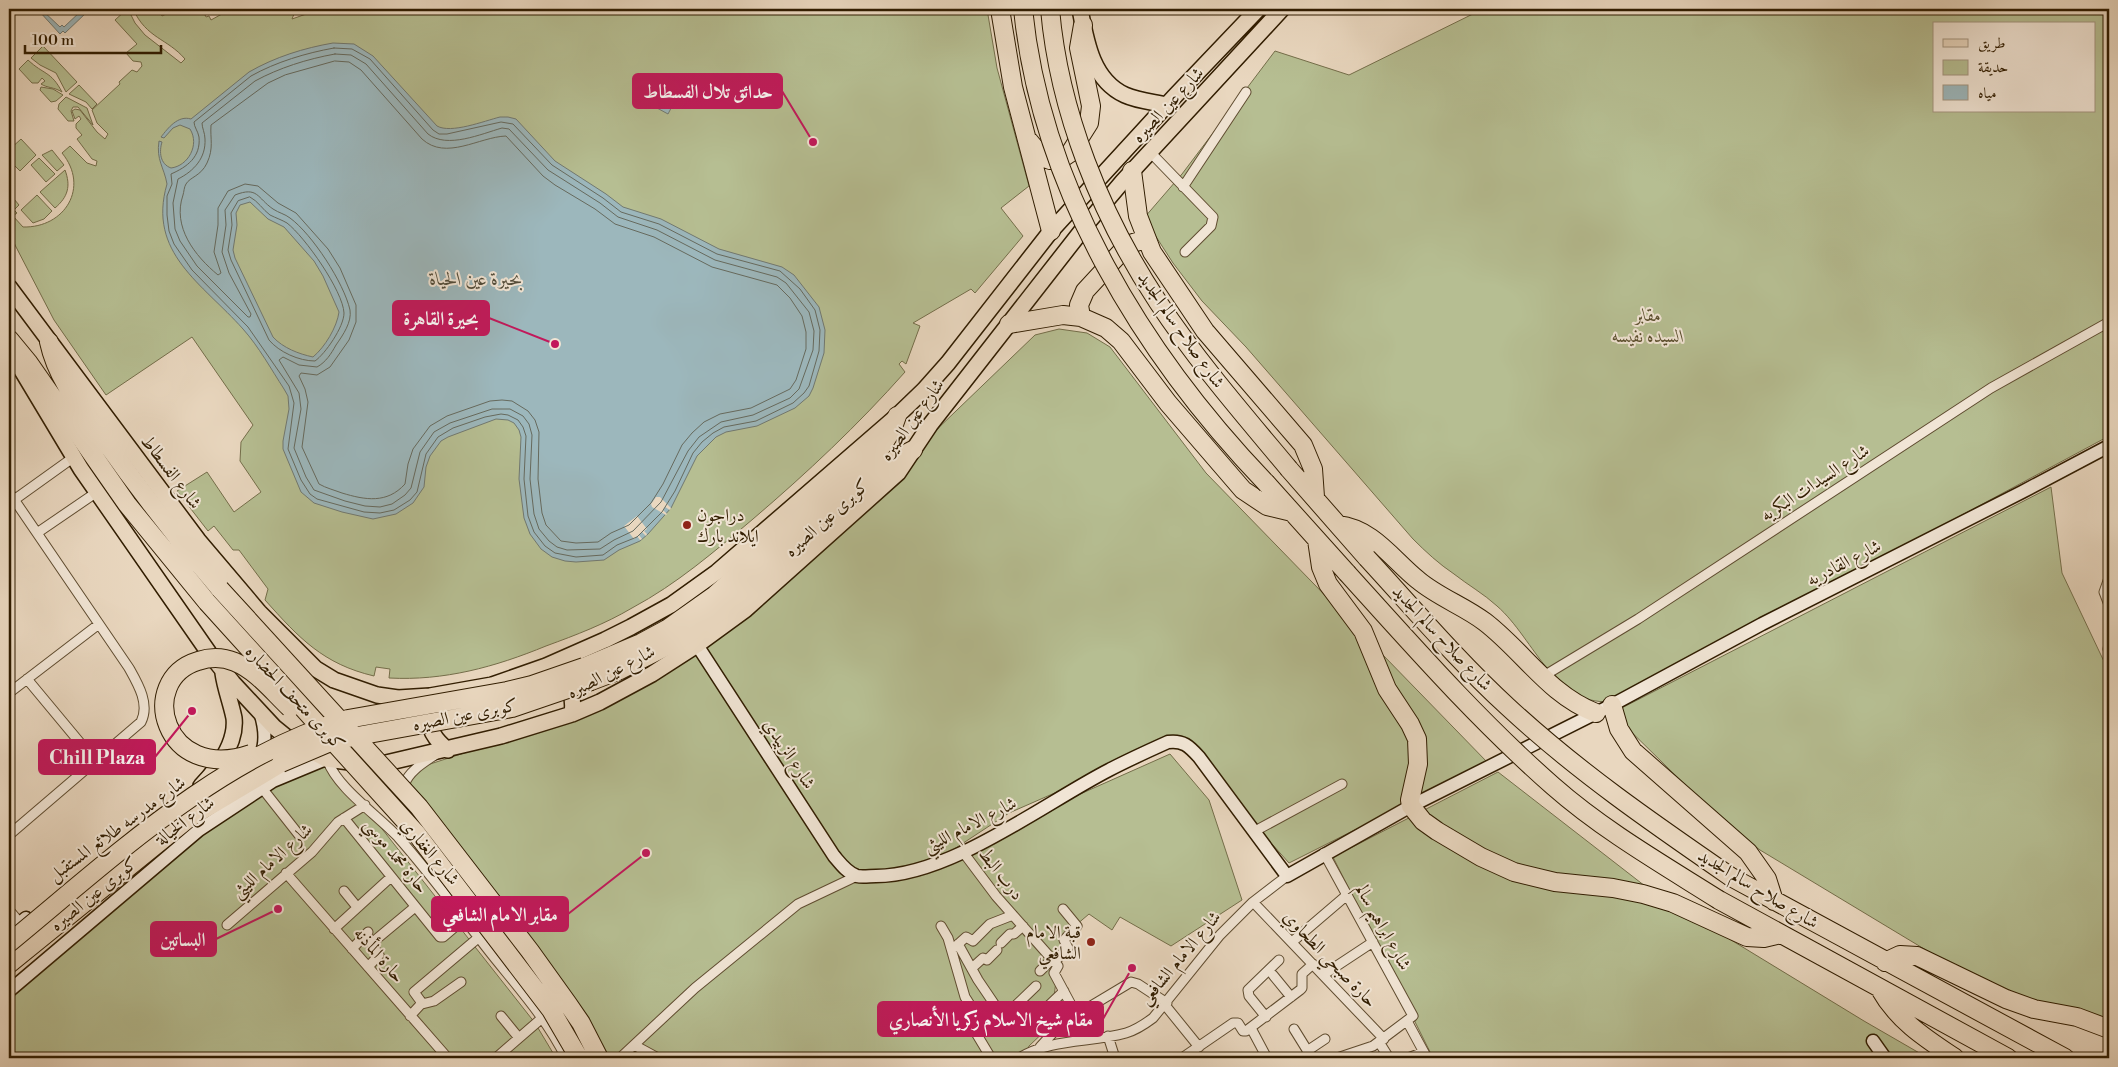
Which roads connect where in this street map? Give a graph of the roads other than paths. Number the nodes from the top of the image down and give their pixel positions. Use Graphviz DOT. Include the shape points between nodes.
graph roads {
  1 [pos="1000,9"];
  2 [pos="1023,9"];
  3 [pos="1050,9"];
  4 [pos="1258,9"];
  5 [pos="1282,9"];
  6 [pos="1081,17"];
  7 [pos="1246,92"];
  8 [pos="1167,105"];
  9 [pos="1027,139"];
  10 [pos="1150,152"];
  11 [pos="1132,171"];
  12 [pos="1184,187"];
  13 [pos="1051,231"];
  14 [pos="1146,239"];
  15 [pos="1185,252"];
  16 [pos="9,287"];
  17 [pos="1081,317"];
  18 [pos="2109,322"];
  19 [pos="1009,324"];
  20 [pos="9,339"];
  21 [pos="49,342"];
  22 [pos="9,349"];
  23 [pos="897,416"];
  24 [pos="2109,446"];
  25 [pos="913,450"];
  26 [pos="74,457"];
  27 [pos="9,492"];
  28 [pos="97,492"];
  29 [pos="1314,497"];
  30 [pos="14,500"];
  31 [pos="1292,512"];
  32 [pos="1338,525"];
  33 [pos="37,533"];
  34 [pos="1318,540"];
  35 [pos="2109,578"];
  36 [pos="2109,605"];
  37 [pos="99,624"];
  38 [pos="2109,644"];
  39 [pos="697,645"];
  40 [pos="2109,653"];
  41 [pos="546,666"];
  42 [pos="316,669"];
  43 [pos="223,672"];
  44 [pos="1541,677"];
  45 [pos="28,679"];
  46 [pos="10,690"];
  47 [pos="430,696"];
  48 [pos="1612,705"];
  49 [pos="260,712"];
  50 [pos="1596,713"];
  51 [pos="572,714"];
  52 [pos="275,746"];
  53 [pos="444,751"];
  54 [pos="346,753"];
  55 [pos="326,759"];
  56 [pos="96,762"];
  57 [pos="1342,784"];
  58 [pos="262,788"];
  59 [pos="198,789"];
  60 [pos="365,805"];
  61 [pos="1411,806"];
  62 [pos="341,820"];
  63 [pos="1255,831"];
  64 [pos="9,835"];
  65 [pos="299,835"];
  66 [pos="963,852"];
  67 [pos="1324,853"];
  68 [pos="286,873"];
  69 [pos="857,876"];
  70 [pos="1286,876"];
  71 [pos="391,877"];
  72 [pos="344,891"];
  73 [pos="1347,895"];
  74 [pos="1774,901"];
  75 [pos="1253,902"];
  76 [pos="357,907"];
  77 [pos="415,907"];
  78 [pos="1063,909"];
  79 [pos="9,910"];
  80 [pos="1013,915"];
  81 [pos="464,919"];
  82 [pos="20,923"];
  83 [pos="227,924"];
  84 [pos="941,926"];
  85 [pos="1022,926"];
  86 [pos="334,929"];
  87 [pos="9,932"];
  88 [pos="368,932"];
  89 [pos="1781,934"];
  90 [pos="478,938"];
  91 [pos="1292,942"];
  92 [pos="1373,942"];
  93 [pos="9,943"];
  94 [pos="955,947"];
  95 [pos="352,949"];
  96 [pos="1053,960"];
  97 [pos="1279,960"];
  98 [pos="1885,962"];
  99 [pos="9,964"];
  100 [pos="1313,964"];
  101 [pos="368,967"];
  102 [pos="972,968"];
  103 [pos="1040,971"];
  104 [pos="1273,975"];
  105 [pos="1323,975"];
  106 [pos="461,982"];
  107 [pos="1036,986"];
  108 [pos="1880,988"];
  109 [pos="9,991"];
  110 [pos="1064,992"];
  111 [pos="1291,997"];
  112 [pos="422,1004"];
  113 [pos="1166,1004"];
  114 [pos="1042,1012"];
  115 [pos="1076,1014"];
  116 [pos="410,1016"];
  117 [pos="501,1016"];
  118 [pos="1266,1017"];
  119 [pos="542,1018"];
  120 [pos="1410,1018"];
  121 [pos="1251,1028"];
  122 [pos="1294,1029"];
  123 [pos="2109,1029"];
  124 [pos="1108,1036"];
  125 [pos="519,1038"];
  126 [pos="1325,1039"];
  127 [pos="1382,1040"];
  128 [pos="1873,1040"];
  129 [pos="634,1045"];
  130 [pos="1199,1047"];
  131 [pos="1040,1048"];
  132 [pos="1309,1054"];
  133 [pos="1426,1055"];
  134 [pos="446,1058"];
  135 [pos="496,1058"];
  136 [pos="566,1058"];
  137 [pos="579,1058"];
  138 [pos="599,1058"];
  139 [pos="603,1058"];
  140 [pos="620,1058"];
  141 [pos="658,1058"];
  142 [pos="991,1058"];
  143 [pos="1019,1058"];
  144 [pos="1115,1058"];
  145 [pos="1182,1058"];
  146 [pos="1266,1058"];
  147 [pos="1337,1058"];
  148 [pos="1389,1058"];
  149 [pos="1408,1058"];
  150 [pos="1885,1058"];
  151 [pos="1955,1058"];
  152 [pos="2008,1058"];
  153 [pos="2065,1058"];
  1 -- 9 [label="highway" via="1010,72"];
  2 -- 31 [label="highway, شارع صلاح سالم الجديد, bridge" via="1030,60 1044,118 1065,175 1101,253 1143,328 1175,375 1228,442"];
  3 -- 29 [label="highway, شارع صلاح سالم الجديد, bridge" via="1074,123 1098,189 1124,243 1158,302 1198,358"];
  4 -- 8 [label="main road, شارع عين الصيره"];
  5 -- 10 [label="main road, شارع عين الصيره"];
  6 -- 8 [label="main road" via="1091,56 1107,83 1127,96"];
  6 -- 9 [label="highway" via="1078,48 1091,106 1089,123 1070,153 1061,159 1042,157"];
  7 -- 12 [label="street"];
  8 -- 13 [label="main road, شارع عين الصيره"];
  9 -- 13 [label="highway"];
  10 -- 11 [label="main road, شارع عين الصيره"];
  10 -- 12 [label="street"];
  11 -- 14 [label="highway" via="1136,210"];
  11 -- 19 [label="main road, شارع عين الصيره" via="1069,245"];
  12 -- 15 [label="street" via="1212,215 1213,220"];
  13 -- 23 [label="main road, شارع عين الصيره" via="948,363"];
  14 -- 17 [label="highway" via="1123,250 1085,291 1079,305"];
  14 -- 29 [label="highway" via="1174,288 1205,331 1303,445 1313,469"];
  16 -- 21 [label="main road, شارع الفسطاط"];
  17 -- 19 [label="highway" via="1054,316"];
  17 -- 31 [label="highway" via="1106,328 1121,341 1168,403 1244,490 1267,506"];
  18 -- 44 [label="street, شارع السيدات البكريه" via="1991,388 1638,619"];
  19 -- 25 [label="main road, شارع عين الصيره"];
  20 -- 54 [label="highway, كوبرى متحف الحضاره, bridge" via="127,504 207,602"];
  21 -- 42 [label="main road, شارع الفسطاط" via="216,562 283,638"];
  21 -- 138 [label="highway, كوبرى متحف الحضاره, bridge" via="55,364 73,396 141,492 220,589 434,826 563,997"];
  22 -- 26 [label="main road"];
  23 -- 41 [label="main road, شارع عين الصيره" via="710,577 663,609"];
  23 -- 52 [label="highway, كوبرى عين الصيره, bridge" via="882,446 737,576 690,614 641,643 532,686 348,719"];
  24 -- 48 [label="street, شارع القادريه" via="1762,624"];
  25 -- 39 [label="main road, شارع عين الصيره" via="898,473 745,610"];
  25 -- 99 [label="highway, كوبرى عين الصيره, bridge" via="886,464 749,588 677,641 620,670 538,700 352,737 328,743 281,763 189,818"];
  26 -- 28 [label="main road"];
  26 -- 30 [label="street"];
  27 -- 30 [label="street"];
  28 -- 33 [label="street"];
  28 -- 43 [label="main road"];
  29 -- 32 [label="highway, شارع صلاح سالم الجديد"];
  30 -- 33 [label="street"];
  31 -- 34 [label="highway, شارع صلاح سالم الجديد"];
  32 -- 44 [label="highway" via="1368,534 1429,589 1474,614 1496,631"];
  32 -- 74 [label="highway, شارع صلاح سالم الجديد, bridge" via="1479,680 1538,734 1625,804 1731,877"];
  33 -- 37 [label="street"];
  34 -- 61 [label="highway" via="1321,567 1328,584 1362,631 1387,689 1417,739 1419,756"];
  34 -- 89 [label="highway, شارع صلاح سالم الجديد, bridge" via="1460,697 1554,787 1640,850 1718,900"];
  35 -- 36 [label="street" via="2104,592"];
  37 -- 45 [label="street"];
  37 -- 56 [label="street" via="136,681 145,711 141,722"];
  38 -- 40 [label="street"];
  39 -- 51 [label="main road, شارع عين الصيره" via="652,674"];
  39 -- 69 [label="street, شارع الزبيدي" via="834,856"];
  41 -- 47 [label="main road, شارع عين الصيره" via="492,685"];
  41 -- 51 [label="main road" via="556,670 571,690"];
  42 -- 47 [label="main road, شارع عين الصيره" via="334,680 376,696"];
  42 -- 49 [label="main road" via="290,667 273,676 262,692"];
  43 -- 49 [label="main road"];
  43 -- 59 [label="main road" via="234,733 222,760"];
  44 -- 50 [label="highway" via="1567,698"];
  45 -- 46 [label="street"];
  45 -- 56 [label="street"];
  47 -- 53 [label="main road" via="427,705 429,726"];
  48 -- 50 [label="street, شارع القادريه"];
  48 -- 74 [label="highway" via="1619,729 1633,751 1748,852 1767,879"];
  49 -- 55 [label="main road, شارع عين الصيره" via="290,740"];
  49 -- 59 [label="street, شارع مدرسه طلائع المستقبل" via="264,746 255,766 228,783"];
  50 -- 61 [label="street, شارع القادريه"];
  51 -- 53 [label="main road, شارع عين الصيره"];
  52 -- 54 [label="highway, bridge" via="228,760 208,759 190,752 175,739 166,721 165,701 172,682 185,667 204,659 214,657 236,662 255,675 318,734"];
  52 -- 93 [label="highway, كوبرى عين الصيره, bridge" via="174,810"];
  53 -- 55 [label="main road, شارع عين الصيره" via="365,764"];
  53 -- 139 [label="street" via="419,766 407,778 406,788 560,983 582,1016"];
  54 -- 137 [label="highway, كوبرى متحف الحضاره, bridge" via="444,867 551,1010"];
  55 -- 58 [label="street, شارع الخيالة"];
  55 -- 60 [label="street, شارع الغفاري" via="336,778"];
  56 -- 64 [label="street"];
  57 -- 63 [label="street"];
  58 -- 65 [label="street"];
  58 -- 109 [label="street, شارع الخيالة" via="173,850"];
  59 -- 82 [label="street, شارع مدرسه طلائع المستقبل" via="153,819"];
  60 -- 62 [label="street, شارع الامام الليثي"];
  60 -- 81 [label="street, شارع الغفاري" via="410,850"];
  61 -- 67 [label="street, شارع الامام الشافعي"];
  61 -- 89 [label="highway" via="1423,821 1450,840 1514,872 1555,882 1643,894 1673,903 1747,937"];
  62 -- 68 [label="street, شارع الامام الليثي" via="318,846"];
  62 -- 71 [label="street, حارة محمد موسي"];
  63 -- 66 [label="street, شارع الامام الليثي" via="1199,757 1178,741 1168,742 1110,769"];
  63 -- 70 [label="street, شارع الامام الليثي"];
  66 -- 69 [label="street, شارع الامام الليثي" via="910,872 891,876"];
  66 -- 80 [label="street, درب البط"];
  67 -- 70 [label="street, شارع الامام الشافعي"];
  67 -- 73 [label="street, شارع ابراهيم سالم"];
  68 -- 83 [label="street, شارع الامام الليثي"];
  68 -- 86 [label="street, حارة المأذنه"];
  69 -- 129 [label="street, شارع الامام الليثي" via="798,904 702,982"];
  70 -- 75 [label="street, شارع الامام الشافعي"];
  71 -- 76 [label="street"];
  71 -- 77 [label="street, حارة محمد موسي"];
  72 -- 76 [label="street"];
  73 -- 91 [label="street"];
  73 -- 92 [label="street, شارع ابراهيم سالم"];
  74 -- 98 [label="highway, شارع صلاح سالم الجديد"];
  75 -- 91 [label="street, حارة صبحي الطحاوي"];
  75 -- 113 [label="street, شارع الامام الشافعي" via="1220,935"];
  76 -- 86 [label="street"];
  77 -- 81 [label="street, حارة محمد موسي" via="440,937"];
  77 -- 101 [label="street" via="373,942 380,955"];
  78 -- 96 [label="street" via="1076,926 1064,940 1068,948"];
  79 -- 82 [label="street"];
  80 -- 85 [label="street, درب البط"];
  80 -- 94 [label="street" via="990,924 973,941 967,937"];
  81 -- 90 [label="street, شارع الغفاري"];
  82 -- 87 [label="street, شارع مدرسه طلائع المستقبل"];
  84 -- 94 [label="street"];
  85 -- 96 [label="street, درب البط"];
  85 -- 102 [label="street" via="1010,934 987,960 983,958"];
  86 -- 95 [label="street, حارة المأذنه"];
  88 -- 95 [label="street"];
  89 -- 108 [label="highway, شارع صلاح سالم الجديد"];
  90 -- 112 [label="street" via="414,992"];
  90 -- 119 [label="street, شارع الغفاري"];
  91 -- 100 [label="street, حارة صبحي الطحاوي"];
  92 -- 105 [label="street"];
  92 -- 120 [label="street, شارع ابراهيم سالم"];
  94 -- 102 [label="street"];
  94 -- 142 [label="street" via="965,997 980,1020 973,1028"];
  95 -- 101 [label="street, حارة المأذنه"];
  96 -- 103 [label="street"];
  96 -- 110 [label="street, درب البط" via="1059,967 1054,973"];
  97 -- 118 [label="street" via="1248,990"];
  98 -- 123 [label="highway" via="1900,955 1917,956 2006,1000 2076,1017"];
  98 -- 153 [label="highway, شارع صلاح سالم الجديد"];
  100 -- 105 [label="street, حارة صبحي الطحاوي"];
  100 -- 111 [label="street" via="1302,974 1302,988"];
  101 -- 116 [label="street, حارة المأذنه"];
  102 -- 107 [label="street" via="1001,1014 1007,1014"];
  104 -- 111 [label="street"];
  105 -- 127 [label="street, حارة صبحي الطحاوي"];
  106 -- 112 [label="street" via="430,1004"];
  108 -- 151 [label="highway" via="1906,1024"];
  108 -- 152 [label="highway, شارع صلاح سالم الجديد"];
  110 -- 114 [label="street"];
  110 -- 115 [label="street, درب البط"];
  111 -- 118 [label="street"];
  112 -- 116 [label="street"];
  113 -- 115 [label="street" via="1131,982"];
  113 -- 124 [label="street, شارع الامام الشافعي" via="1140,1028"];
  113 -- 130 [label="street"];
  115 -- 131 [label="street" via="1061,1024"];
  116 -- 134 [label="street, حارة المأذنه"];
  117 -- 125 [label="street"];
  118 -- 121 [label="street"];
  119 -- 125 [label="street"];
  119 -- 136 [label="street, شارع الغفاري"];
  120 -- 127 [label="street"];
  120 -- 133 [label="street, شارع ابراهيم سالم"];
  121 -- 130 [label="street" via="1245,1032 1238,1023 1233,1023"];
  121 -- 146 [label="street"];
  122 -- 132 [label="street"];
  124 -- 131 [label="street, شارع الامام الشافعي"];
  124 -- 144 [label="street"];
  125 -- 135 [label="street"];
  126 -- 132 [label="street"];
  127 -- 147 [label="street"];
  127 -- 148 [label="street, حارة صبحي الطحاوي"];
  128 -- 150 [label="street"];
  129 -- 140 [label="street, شارع الامام الليثي"];
  129 -- 141 [label="street"];
  130 -- 145 [label="street"];
  131 -- 143 [label="street, شارع الامام الشافعي"];
  133 -- 149 [label="street"];
}
